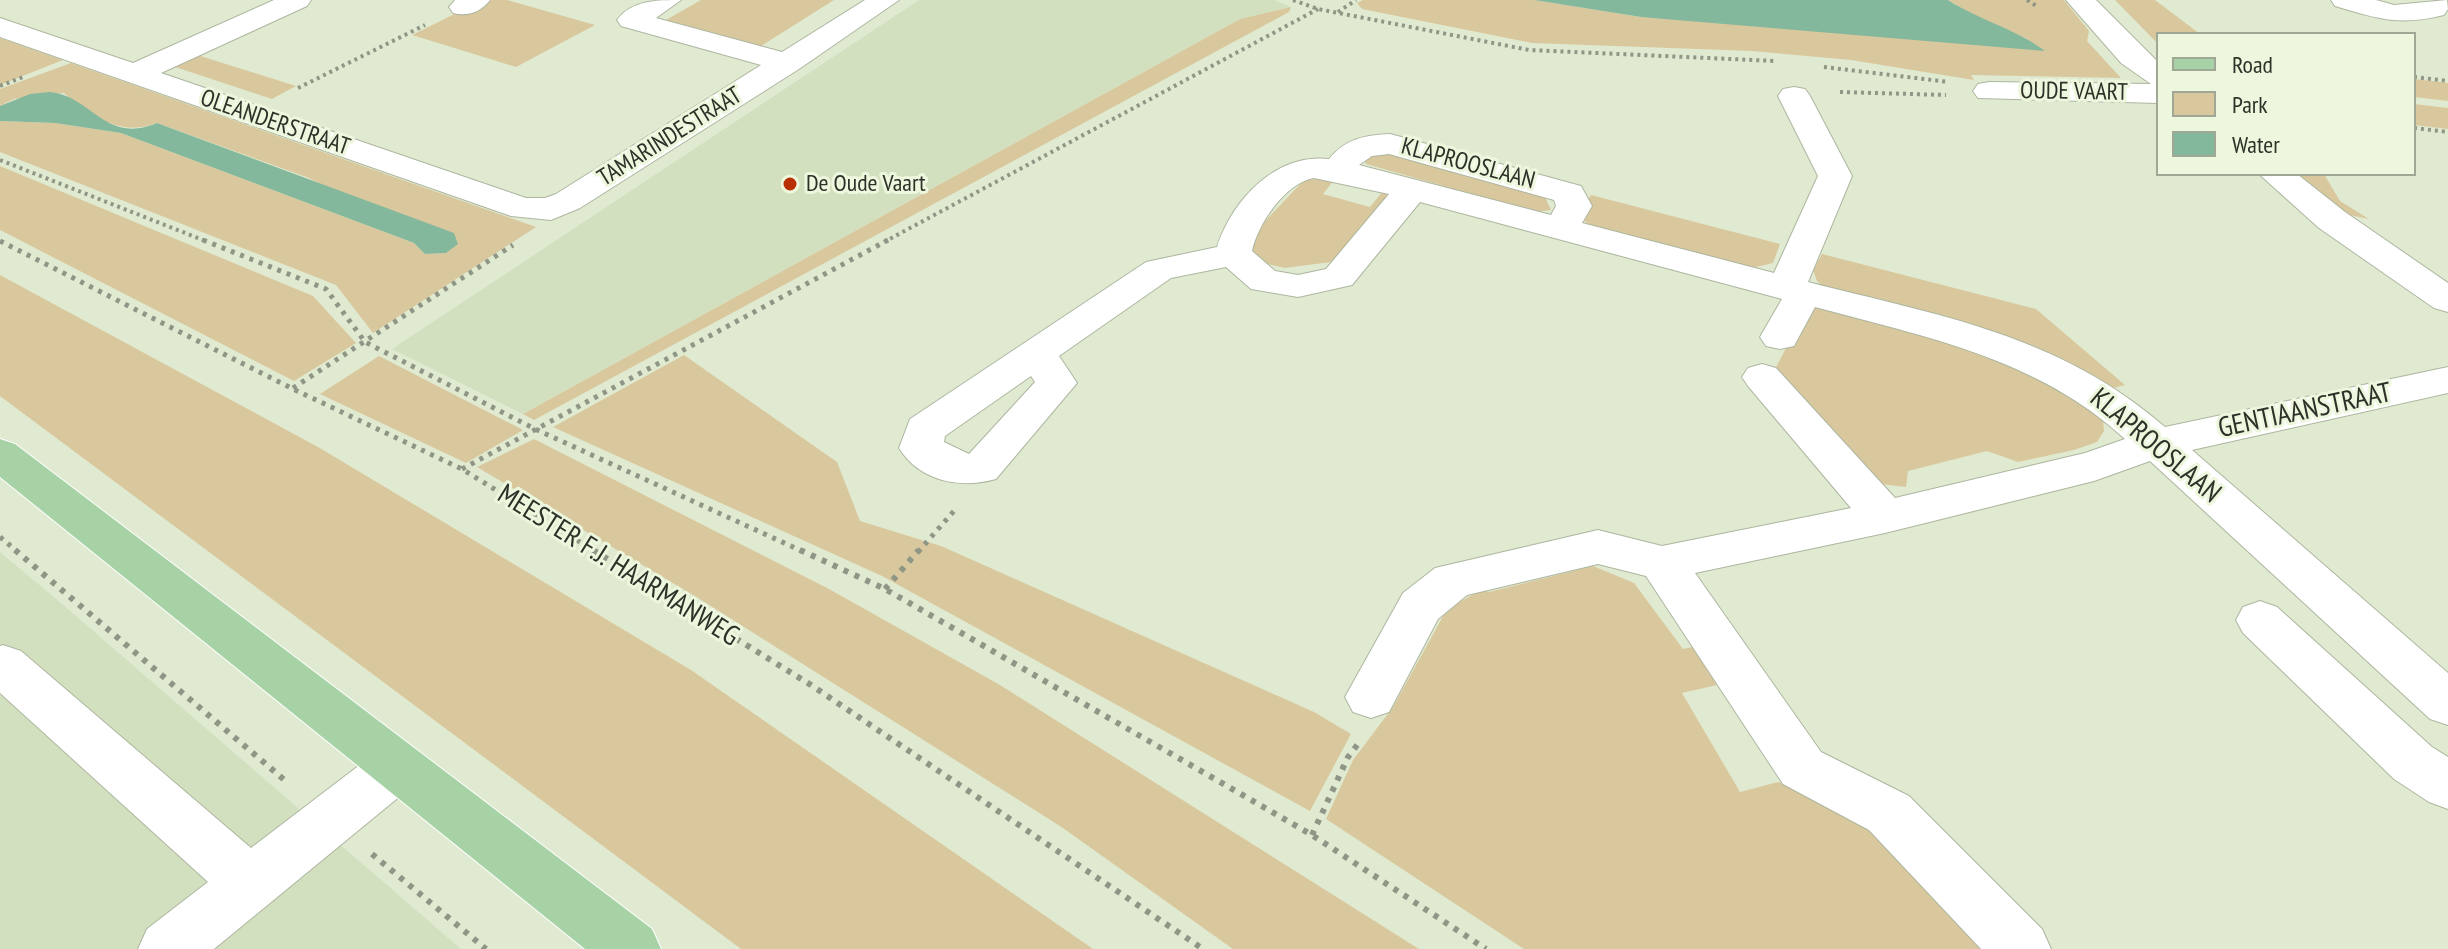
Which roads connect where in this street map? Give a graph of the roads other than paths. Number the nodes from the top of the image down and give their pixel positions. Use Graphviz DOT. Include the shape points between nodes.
graph roads {
  1 [pos="297,0"];
  2 [pos="667,0"];
  3 [pos="885,0"];
  4 [pos="2080,0"];
  5 [pos="2111,0"];
  6 [pos="2345,0"];
  7 [pos="2433,0"];
  8 [pos="0,27"];
  9 [pos="2156,47"];
  10 [pos="788,63"];
  11 [pos="133,74"];
  12 [pos="2156,75"];
  13 [pos="1989,91"];
  14 [pos="2156,94"];
  15 [pos="1794,96"];
  16 [pos="1338,170"];
  17 [pos="2278,176"];
  18 [pos="1412,189"];
  19 [pos="551,209"];
  20 [pos="1562,228"];
  21 [pos="1233,254"];
  22 [pos="1795,290"];
  23 [pos="2448,300"];
  24 [pos="1780,337"];
  25 [pos="1037,354"];
  26 [pos="1762,377"];
  27 [pos="2448,380"];
  28 [pos="2157,443"];
  29 [pos="0,454"];
  30 [pos="1885,517"];
  31 [pos="1662,563"];
  32 [pos="2260,620"];
  33 [pos="3,665"];
  34 [pos="1371,697"];
  35 [pos="2448,704"];
  36 [pos="397,767"];
  37 [pos="2448,786"];
  38 [pos="251,884"];
  39 [pos="168,949"];
  40 [pos="631,949"];
  41 [pos="2021,949"];
  1 -- 11 [label="street"];
  2 -- 10 [label="street, TAMARINDESTRAAT" via="631,20"];
  3 -- 10 [label="street, TAMARINDESTRAAT"];
  4 -- 12 [label="street, OUDE VAART"];
  5 -- 9 [label="street"];
  6 -- 7 [label="street" via="2393,14 2434,9"];
  8 -- 11 [label="street, OLEANDERSTRAAT"];
  10 -- 19 [label="street, TAMARINDESTRAAT"];
  11 -- 19 [label="street, OLEANDERSTRAAT" via="523,209"];
  13 -- 14 [label="street, OUDE VAART"];
  15 -- 22 [label="street" via="1835,176"];
  16 -- 18 [label="street, KLAPROOSLAAN"];
  16 -- 20 [label="street, KLAPROOSLAAN" via="1349,153 1365,144 1404,148 1569,193 1574,206"];
  16 -- 21 [label="street, KLAPROOSLAAN" via="1305,168 1277,183 1234,239"];
  17 -- 23 [label="street"];
  18 -- 20 [label="street, KLAPROOSLAAN"];
  18 -- 21 [label="street, KLAPROOSLAAN" via="1339,277 1298,286 1264,281"];
  20 -- 22 [label="street, KLAPROOSLAAN"];
  21 -- 25 [label="street" via="1159,270"];
  22 -- 24 [label="street"];
  22 -- 28 [label="street, KLAPROOSLAAN" via="1992,342 2111,402"];
  25 -- 25 [label="street" via="925,429 921,448 956,470 981,468 1057,383"];
  26 -- 30 [label="street"];
  27 -- 28 [label="street, GENTIAANSTRAAT"];
  28 -- 30 [label="street, GENTIAANSTRAAT" via="2094,466"];
  28 -- 35 [label="street, KLAPROOSLAAN"];
  29 -- 36 [label="main road"];
  30 -- 31 [label="street, GENTIAANSTRAAT"];
  31 -- 34 [label="street, GENTIAANSTRAAT" via="1598,547 1452,581 1420,606"];
  31 -- 41 [label="street" via="1802,768 1889,813"];
  32 -- 37 [label="street" via="2413,763"];
  33 -- 38 [label="street"];
  36 -- 38 [label="street"];
  36 -- 40 [label="main road"];
  38 -- 39 [label="street"];
}
